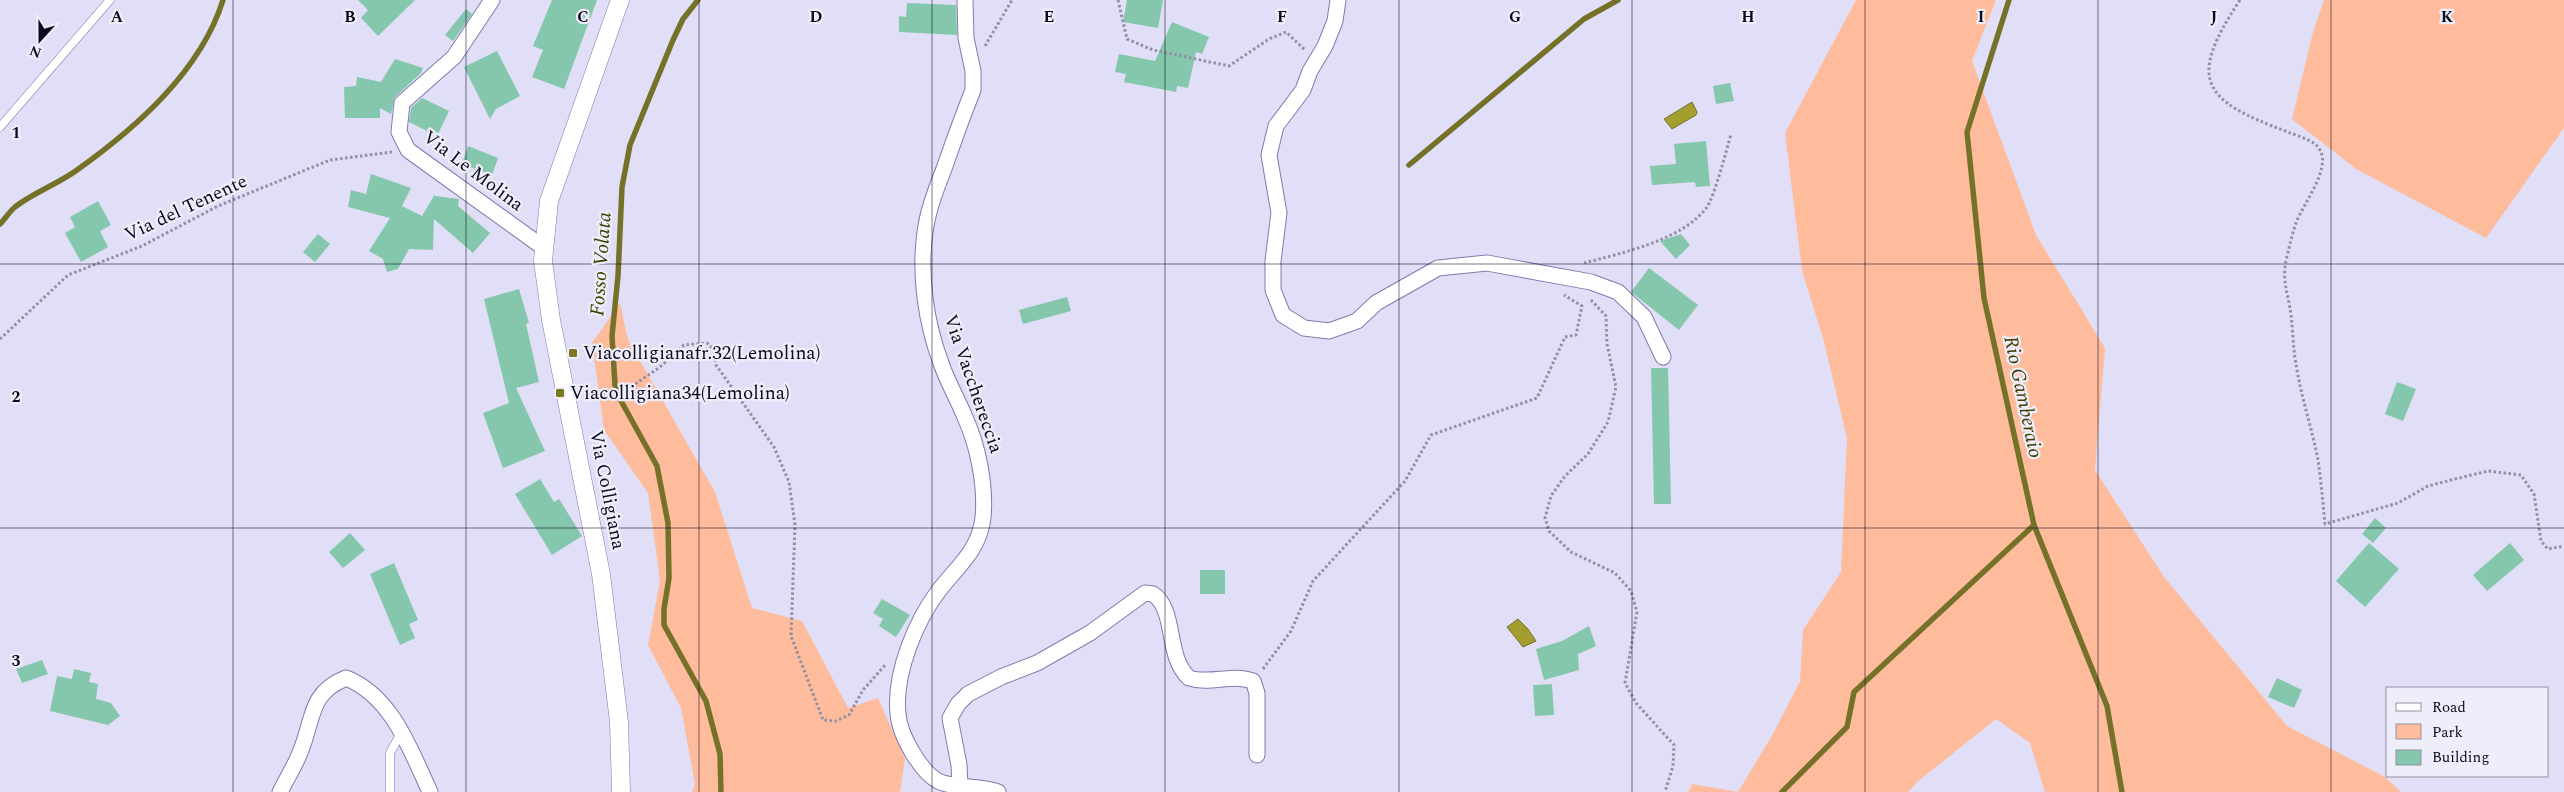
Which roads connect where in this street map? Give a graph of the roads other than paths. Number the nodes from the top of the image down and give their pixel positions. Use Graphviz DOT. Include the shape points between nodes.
graph roads {
  1 [pos="110,0"];
  2 [pos="492,0"];
  3 [pos="620,0"];
  4 [pos="965,0"];
  5 [pos="1338,0"];
  6 [pos="0,127"];
  7 [pos="544,248"];
  8 [pos="1663,357"];
  9 [pos="402,731"];
  10 [pos="1257,755"];
  11 [pos="960,785"];
  12 [pos="280,792"];
  13 [pos="390,792"];
  14 [pos="430,792"];
  15 [pos="621,792"];
  16 [pos="998,792"];
  1 -- 6 [label="lane"];
  2 -- 7 [label="street, Via Le Molina" via="454,57 402,103 398,132 408,150"];
  3 -- 7 [label="street, Via Colligiana" via="549,201"];
  4 -- 11 [label="street, Via Vacchereccia" via="973,90 934,194 925,231 924,273 933,341 941,366 966,417 976,451 983,516 979,539 969,558 921,616 900,675 898,714 922,768 939,781"];
  5 -- 8 [label="street" via="1325,46 1303,90 1276,126 1269,155 1279,213 1272,261 1273,290 1283,315 1304,328 1329,331 1357,321 1376,303 1438,268 1487,263 1590,282 1618,292 1644,318"];
  7 -- 15 [label="street, Via Colligiana" via="542,261 550,310 601,574 619,722"];
  9 -- 12 [label="street" via="363,684 346,678 330,685 312,709 301,750"];
  9 -- 13 [label="lane" via="390,754"];
  9 -- 14 [label="street"];
  10 -- 11 [label="street" via="1257,693 1253,681 1243,677 1189,678 1177,663 1163,605 1153,594 1145,594 1090,633 1037,663 968,694 958,704 950,718 960,765"];
  11 -- 16 [label="street, Via Vacchereccia"];
}
